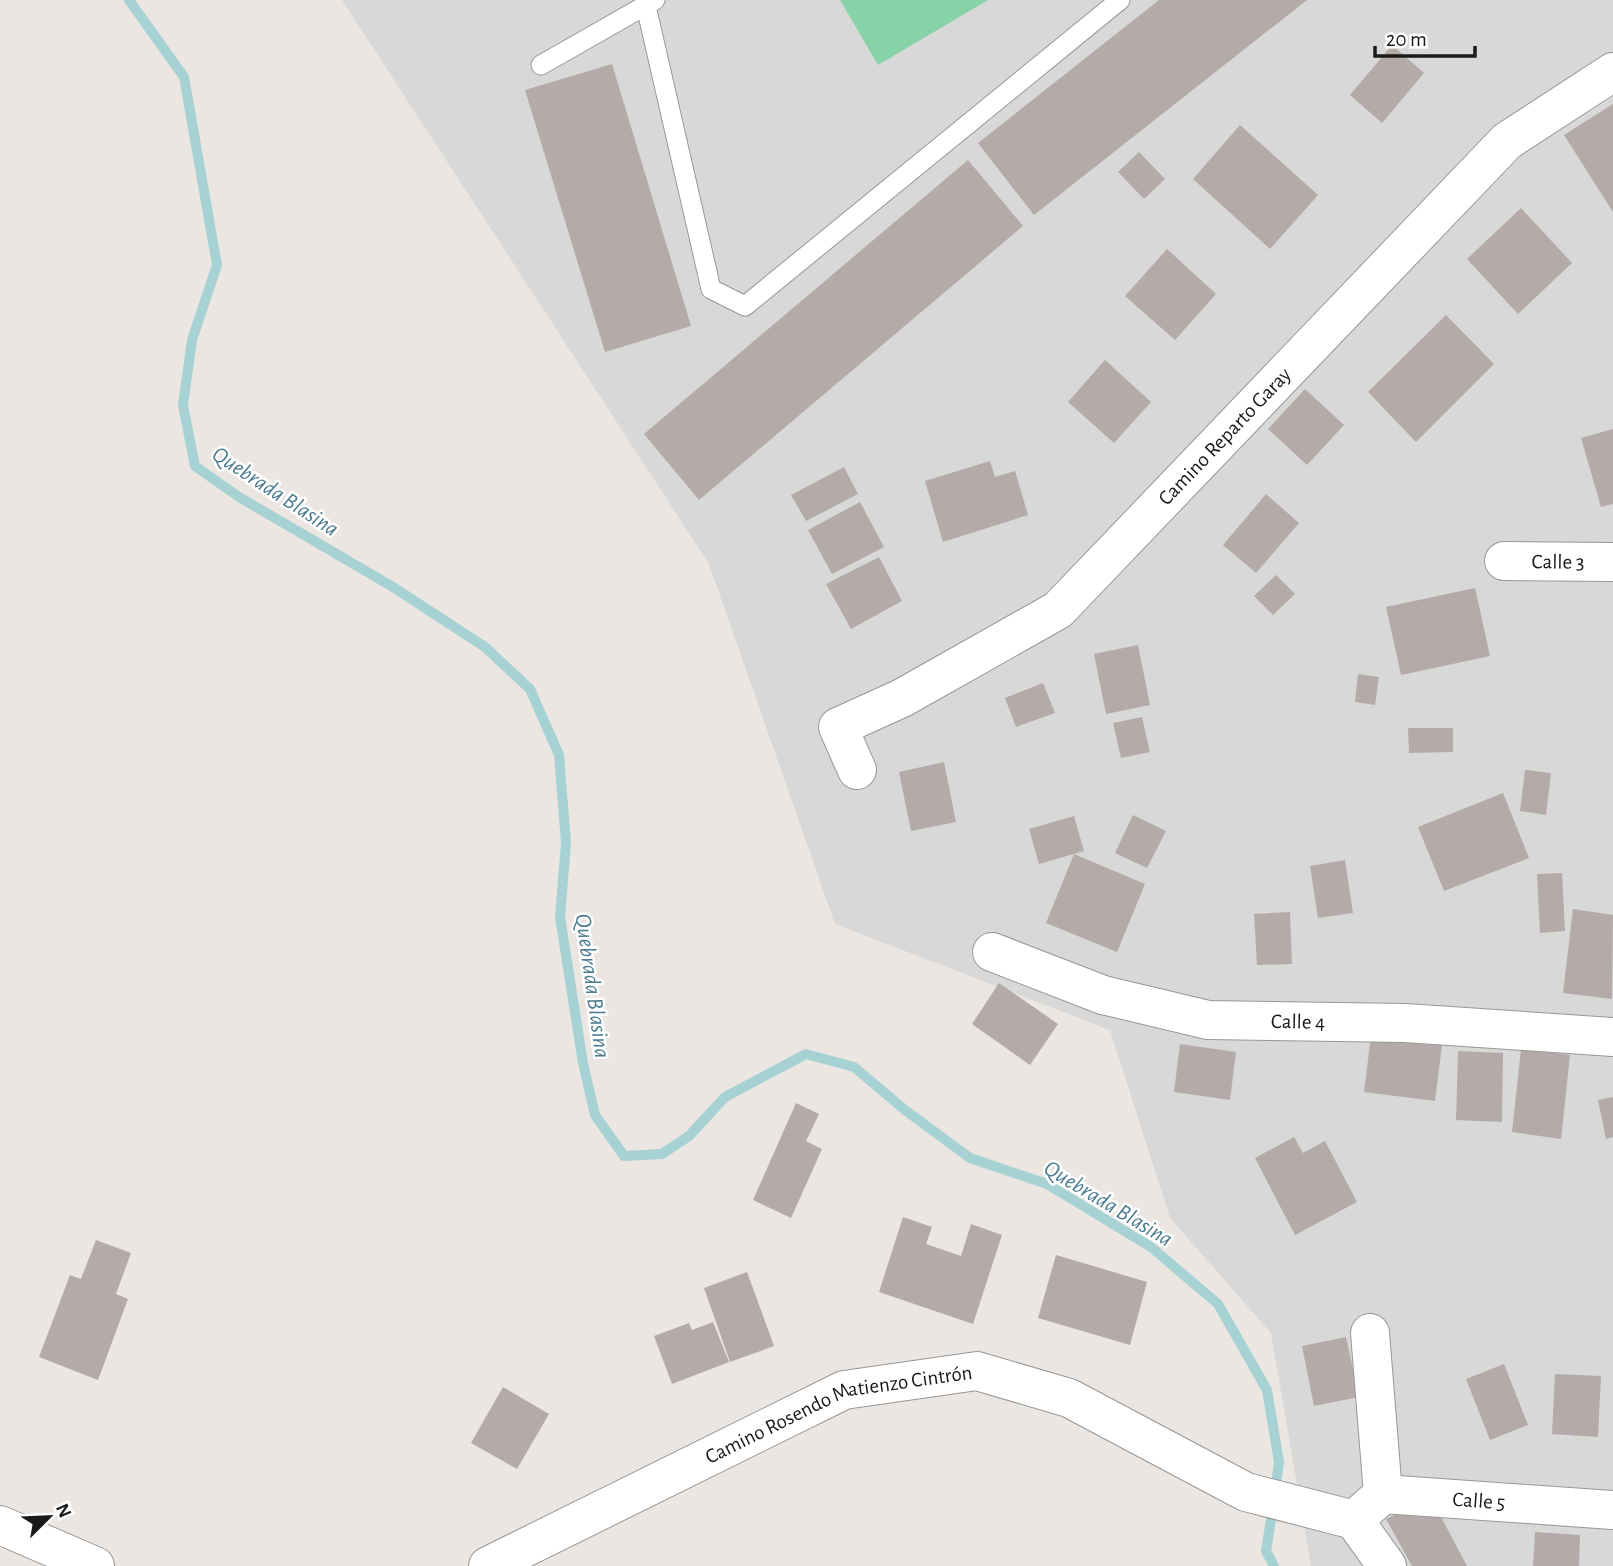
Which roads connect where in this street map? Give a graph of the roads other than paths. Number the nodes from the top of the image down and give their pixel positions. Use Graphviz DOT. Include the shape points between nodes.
graph roads {
  1 [pos="1120,0"];
  2 [pos="650,3"];
  3 [pos="541,65"];
  4 [pos="1613,72"];
  5 [pos="1504,561"];
  6 [pos="1613,562"];
  7 [pos="857,770"];
  8 [pos="992,952"];
  9 [pos="1613,1037"];
  10 [pos="1370,1333"];
  11 [pos="1383,1494"];
  12 [pos="1613,1510"];
  13 [pos="1354,1520"];
  14 [pos="0,1525"];
  15 [pos="95,1566"];
  16 [pos="488,1566"];
  17 [pos="1387,1566"];
  1 -- 2 [label="lane" via="745,306 710,289"];
  2 -- 3 [label="lane"];
  4 -- 7 [label="street, Camino Reparto Garay" via="1507,141 1058,610 902,698 838,727"];
  5 -- 6 [label="street, Calle 3"];
  8 -- 9 [label="street, Calle 4" via="1103,995 1208,1020 1405,1023"];
  10 -- 11 [label="street"];
  11 -- 12 [label="street, Calle 5"];
  11 -- 13 [label="street"];
  13 -- 16 [label="street, Camino Rosendo Matienzo Cintrón" via="1252,1494 1069,1398 977,1371 844,1390"];
  13 -- 17 [label="street"];
  14 -- 15 [label="street"];
}
